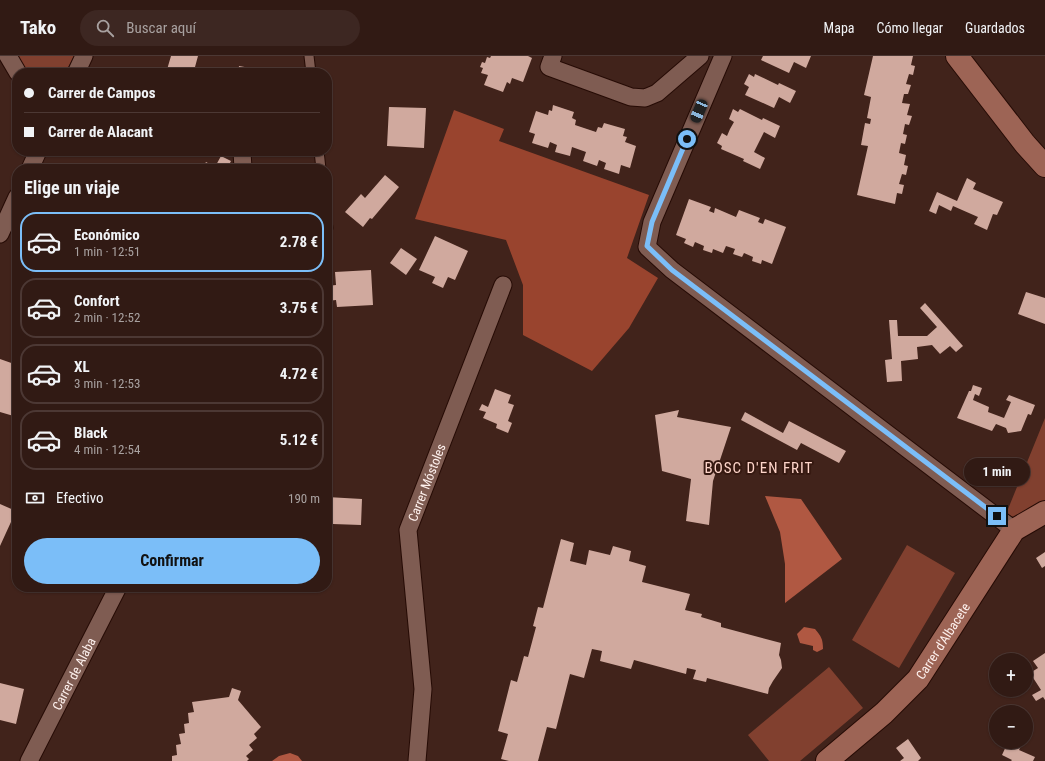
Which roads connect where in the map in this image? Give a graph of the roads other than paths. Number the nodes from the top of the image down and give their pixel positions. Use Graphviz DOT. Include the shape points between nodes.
graph roads {
  1 [pos="8,56"];
  2 [pos="84,56"];
  3 [pos="309,56"];
  4 [pos="553,56"];
  5 [pos="700,56"];
  6 [pos="723,56"];
  7 [pos="957,56"];
  8 [pos="15,68"];
  9 [pos="78,68"];
  10 [pos="310,68"];
  11 [pos="1045,166"];
  12 [pos="12,208"];
  13 [pos="0,234"];
  14 [pos="503,285"];
  15 [pos="1045,512"];
  16 [pos="1014,530"];
  17 [pos="115,592"];
  18 [pos="30,761"];
  19 [pos="418,761"];
  20 [pos="827,761"];
  1 -- 8 [label="street"];
  2 -- 9 [label="street"];
  3 -- 10 [label="lane"];
  4 -- 5 [label="street" via="549,67 638,98 657,93"];
  6 -- 16 [label="street" via="652,222 647,246 672,270"];
  7 -- 11 [label="street"];
  12 -- 13 [label="street"];
  14 -- 19 [label="street, Carrer Móstoles" via="408,530 423,689"];
  15 -- 16 [label="street, Carrer d'Albacete"];
  16 -- 20 [label="street, Carrer d'Albacete" via="918,679"];
  17 -- 18 [label="street, Carrer de Alaba"];
}
